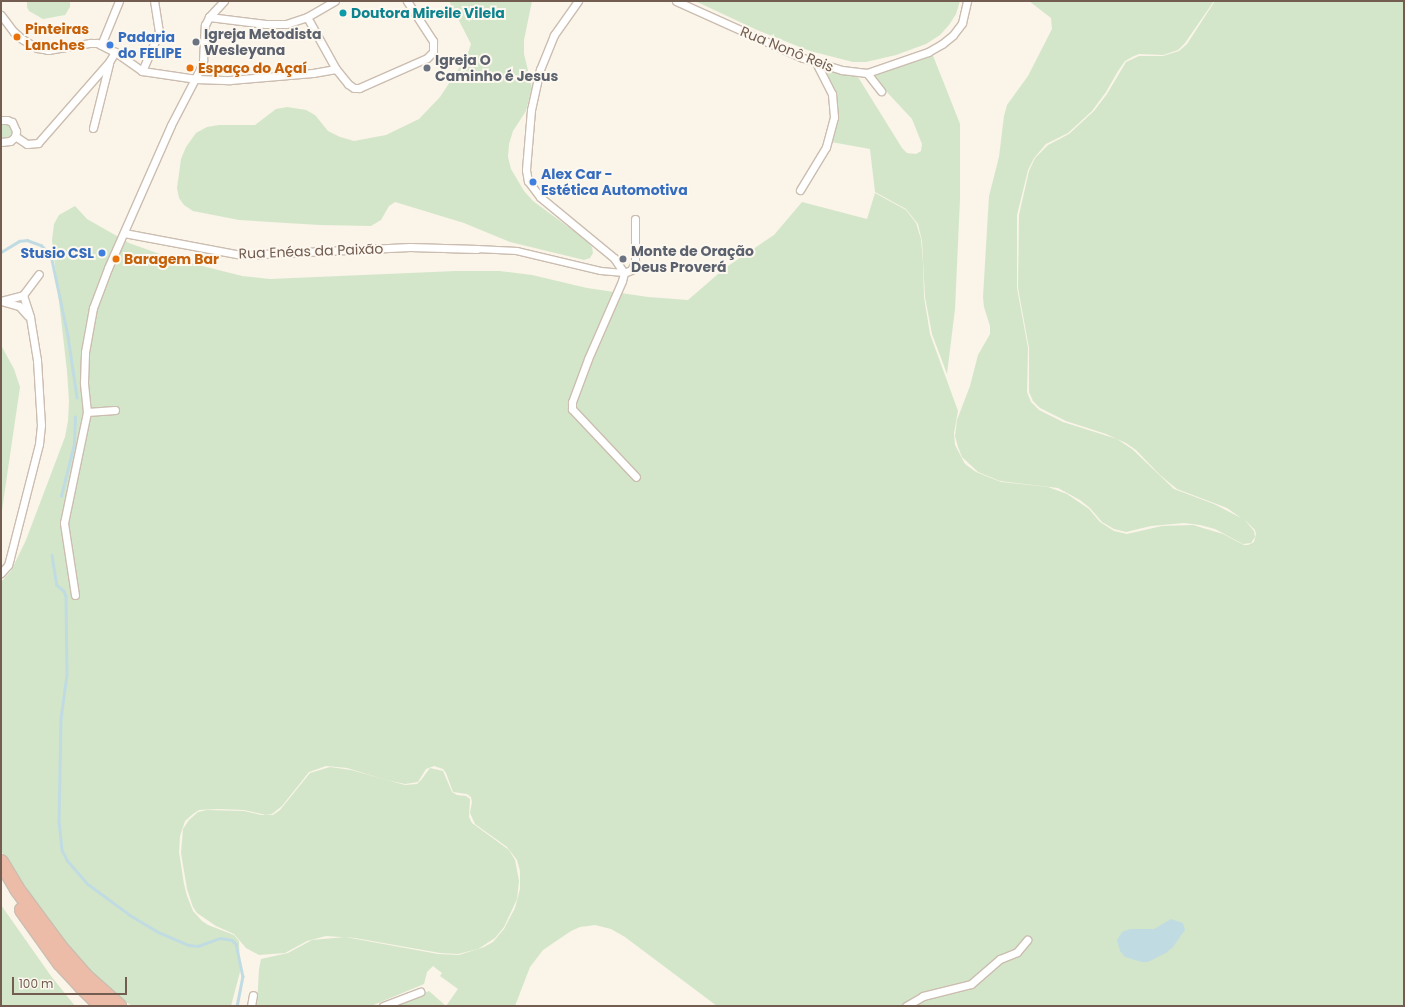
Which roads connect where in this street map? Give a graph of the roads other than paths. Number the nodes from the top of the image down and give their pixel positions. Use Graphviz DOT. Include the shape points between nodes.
graph roads {
  1 [pos="119,1"];
  2 [pos="154,1"];
  3 [pos="224,1"];
  4 [pos="407,1"];
  5 [pos="578,1"];
  6 [pos="676,1"];
  7 [pos="967,1"];
  8 [pos="329,2"];
  9 [pos="1,15"];
  10 [pos="208,16"];
  11 [pos="307,17"];
  12 [pos="101,45"];
  13 [pos="115,52"];
  14 [pos="109,62"];
  15 [pos="816,62"];
  16 [pos="336,69"];
  17 [pos="142,70"];
  18 [pos="867,73"];
  19 [pos="196,79"];
  20 [pos="881,91"];
  21 [pos="1,120"];
  22 [pos="93,128"];
  23 [pos="15,136"];
  24 [pos="1,142"];
  25 [pos="800,190"];
  26 [pos="635,219"];
  27 [pos="124,233"];
  28 [pos="477,249"];
  29 [pos="624,273"];
  30 [pos="39,274"];
  31 [pos="23,295"];
  32 [pos="1,301"];
  33 [pos="30,318"];
  34 [pos="115,410"];
  35 [pos="87,412"];
  36 [pos="636,477"];
  37 [pos="1,572"];
  38 [pos="75,595"];
  39 [pos="1,862"];
  40 [pos="1,878"];
  41 [pos="1027,940"];
  42 [pos="420,992"];
  43 [pos="253,995"];
  44 [pos="102,1006"];
  45 [pos="119,1006"];
  46 [pos="251,1006"];
  47 [pos="383,1006"];
  48 [pos="906,1006"];
  1 -- 12 [label="street"];
  2 -- 17 [label="street" via="159,32"];
  3 -- 10 [label="street"];
  4 -- 16 [label="street" via="433,41 433,52 427,58 359,88 348,84"];
  5 -- 29 [label="street" via="554,35 540,70 531,110 526,170 528,181 540,197 614,258"];
  6 -- 15 [label="street, Rua Nonô Reis"];
  7 -- 18 [label="street, Rua Nonô Reis" via="962,24 953,36 942,44 928,52"];
  8 -- 11 [label="street"];
  9 -- 12 [label="street" via="14,32 37,48 48,50 90,43"];
  10 -- 11 [label="street" via="275,25"];
  10 -- 19 [label="street" via="203,62"];
  11 -- 16 [label="street"];
  12 -- 13 [label="street"];
  13 -- 14 [label="street"];
  13 -- 17 [label="street"];
  14 -- 22 [label="street"];
  14 -- 23 [label="street" via="38,143 27,144"];
  15 -- 18 [label="street, Rua Nonô Reis" via="842,70"];
  15 -- 25 [label="street" via="832,94 834,117 826,147"];
  16 -- 19 [label="street" via="250,79"];
  17 -- 19 [label="street"];
  18 -- 20 [label="street"];
  19 -- 27 [label="street" via="171,125"];
  21 -- 23 [label="street" via="12,122 16,128"];
  23 -- 24 [label="street" via="10,141"];
  26 -- 29 [label="street" via="635,262 632,270"];
  27 -- 28 [label="street, Rua Enéas da Paixão" via="242,256 410,247"];
  27 -- 35 [label="street" via="93,308 87,333 84,382"];
  28 -- 29 [label="street" via="517,251 601,271"];
  29 -- 36 [label="street" via="572,402 572,410"];
  30 -- 31 [label="street"];
  31 -- 32 [label="street"];
  31 -- 33 [label="street"];
  32 -- 33 [label="street" via="19,306"];
  33 -- 37 [label="street" via="37,360 41,433 8,565"];
  34 -- 35 [label="street"];
  35 -- 38 [label="street" via="64,523"];
  39 -- 45 [label="highway" via="60,947 84,975"];
  40 -- 44 [label="highway" via="56,957"];
  41 -- 48 [label="street" via="1017,952 1000,959 971,984 923,996"];
  42 -- 47 [label="street"];
  43 -- 46 [label="street"];
}
